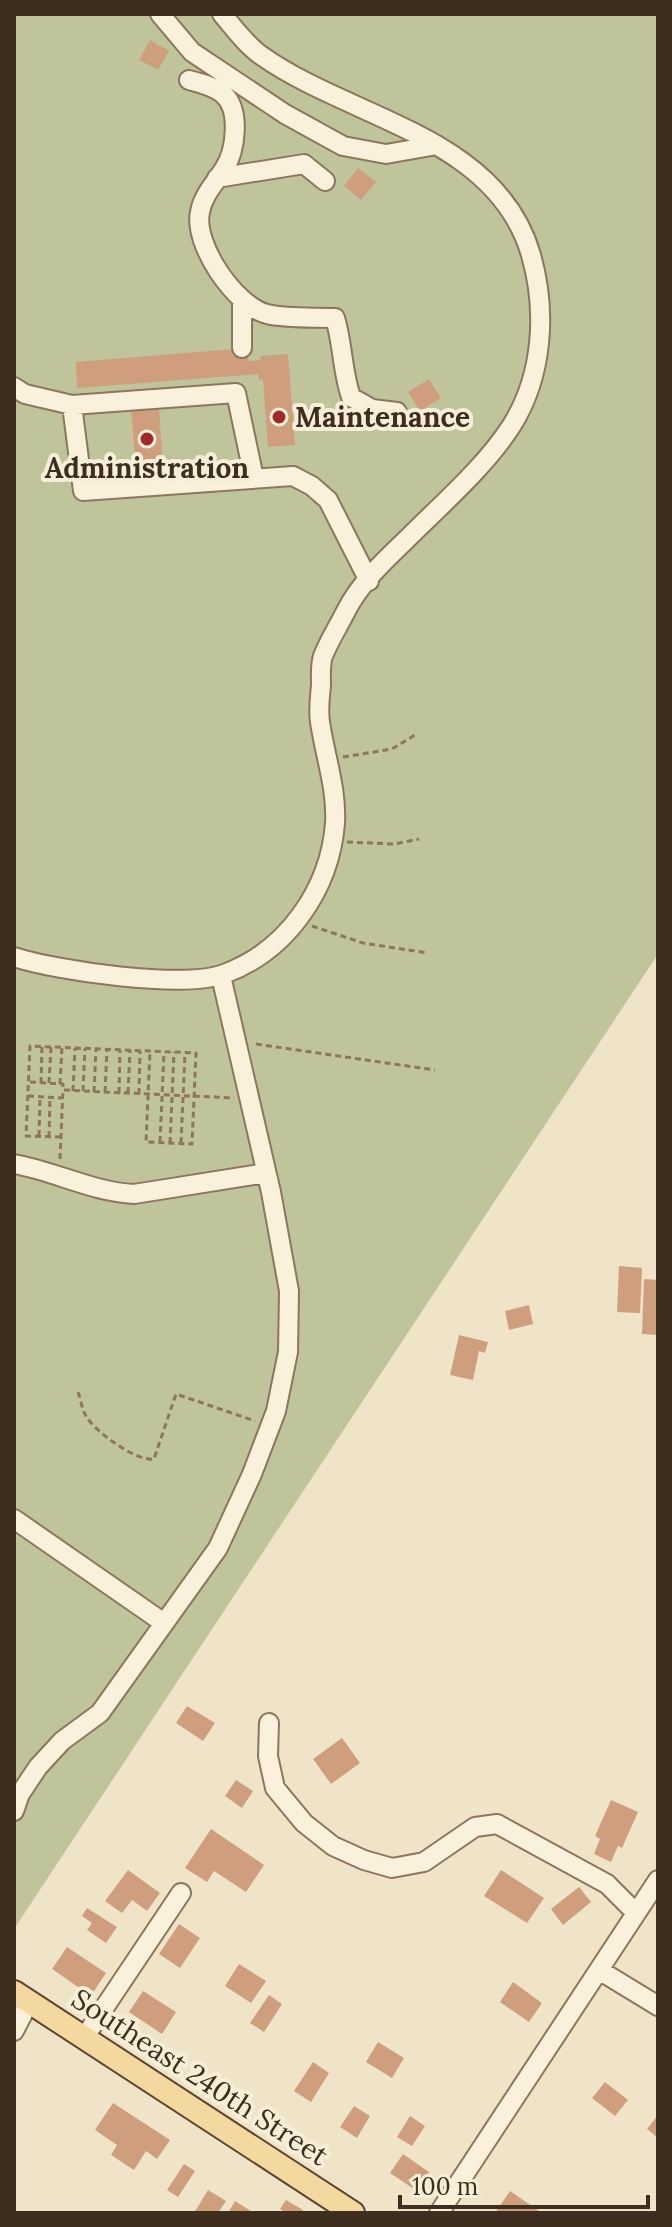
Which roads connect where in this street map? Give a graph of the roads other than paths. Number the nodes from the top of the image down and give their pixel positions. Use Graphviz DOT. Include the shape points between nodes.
graph roads {
  1 [pos="160,14"];
  2 [pos="222,14"];
  3 [pos="189,80"];
  4 [pos="437,145"];
  5 [pos="217,178"];
  6 [pos="325,181"];
  7 [pos="242,300"];
  8 [pos="242,348"];
  9 [pos="14,387"];
  10 [pos="72,405"];
  11 [pos="397,412"];
  12 [pos="254,478"];
  13 [pos="369,581"];
  14 [pos="14,957"];
  15 [pos="221,976"];
  16 [pos="14,1164"];
  17 [pos="266,1173"];
  18 [pos="14,1519"];
  19 [pos="164,1623"];
  20 [pos="269,1723"];
  21 [pos="14,1811"];
  22 [pos="658,1880"];
  23 [pos="181,1893"];
  24 [pos="636,1913"];
  25 [pos="599,1970"];
  26 [pos="22,1997"];
  27 [pos="658,2006"];
  28 [pos="14,2031"];
  29 [pos="84,2038"];
  30 [pos="353,2213"];
  31 [pos="439,2213"];
  1 -- 4 [label="street" via="192,52 343,146 386,154"];
  2 -- 4 [label="street" via="260,55"];
  3 -- 5 [label="street" via="224,94 231,104 234,141"];
  4 -- 13 [label="street" via="491,186 530,251 541,324 536,360 530,388 512,425"];
  5 -- 6 [label="street" via="304,164"];
  5 -- 7 [label="street" via="203,201 199,229 204,248"];
  7 -- 8 [label="street"];
  7 -- 11 [label="street" via="265,314 335,318 351,397 372,409"];
  9 -- 10 [label="street"];
  10 -- 12 [label="street" via="236,393"];
  10 -- 12 [label="street" via="83,491"];
  12 -- 13 [label="street" via="293,476 328,500"];
  13 -- 15 [label="street" via="349,605 322,659 319,718 335,822 328,862 309,907 283,937 258,958"];
  14 -- 15 [label="street" via="115,976"];
  15 -- 17 [label="street"];
  16 -- 17 [label="street" via="119,1194"];
  17 -- 19 [label="street" via="289,1291 288,1352 252,1474 218,1548"];
  18 -- 19 [label="street"];
  19 -- 21 [label="street" via="100,1713 38,1767"];
  20 -- 24 [label="street" via="268,1756 275,1788 304,1823 333,1846 392,1868 424,1862 475,1827 497,1824 607,1884"];
  22 -- 24 [label="street"];
  23 -- 29 [label="street"];
  24 -- 25 [label="street"];
  25 -- 27 [label="street"];
  25 -- 31 [label="street"];
  26 -- 28 [label="street"];
  26 -- 29 [label="main road, Southeast 240th Street"];
  29 -- 30 [label="main road, Southeast 240th Street"];
}
